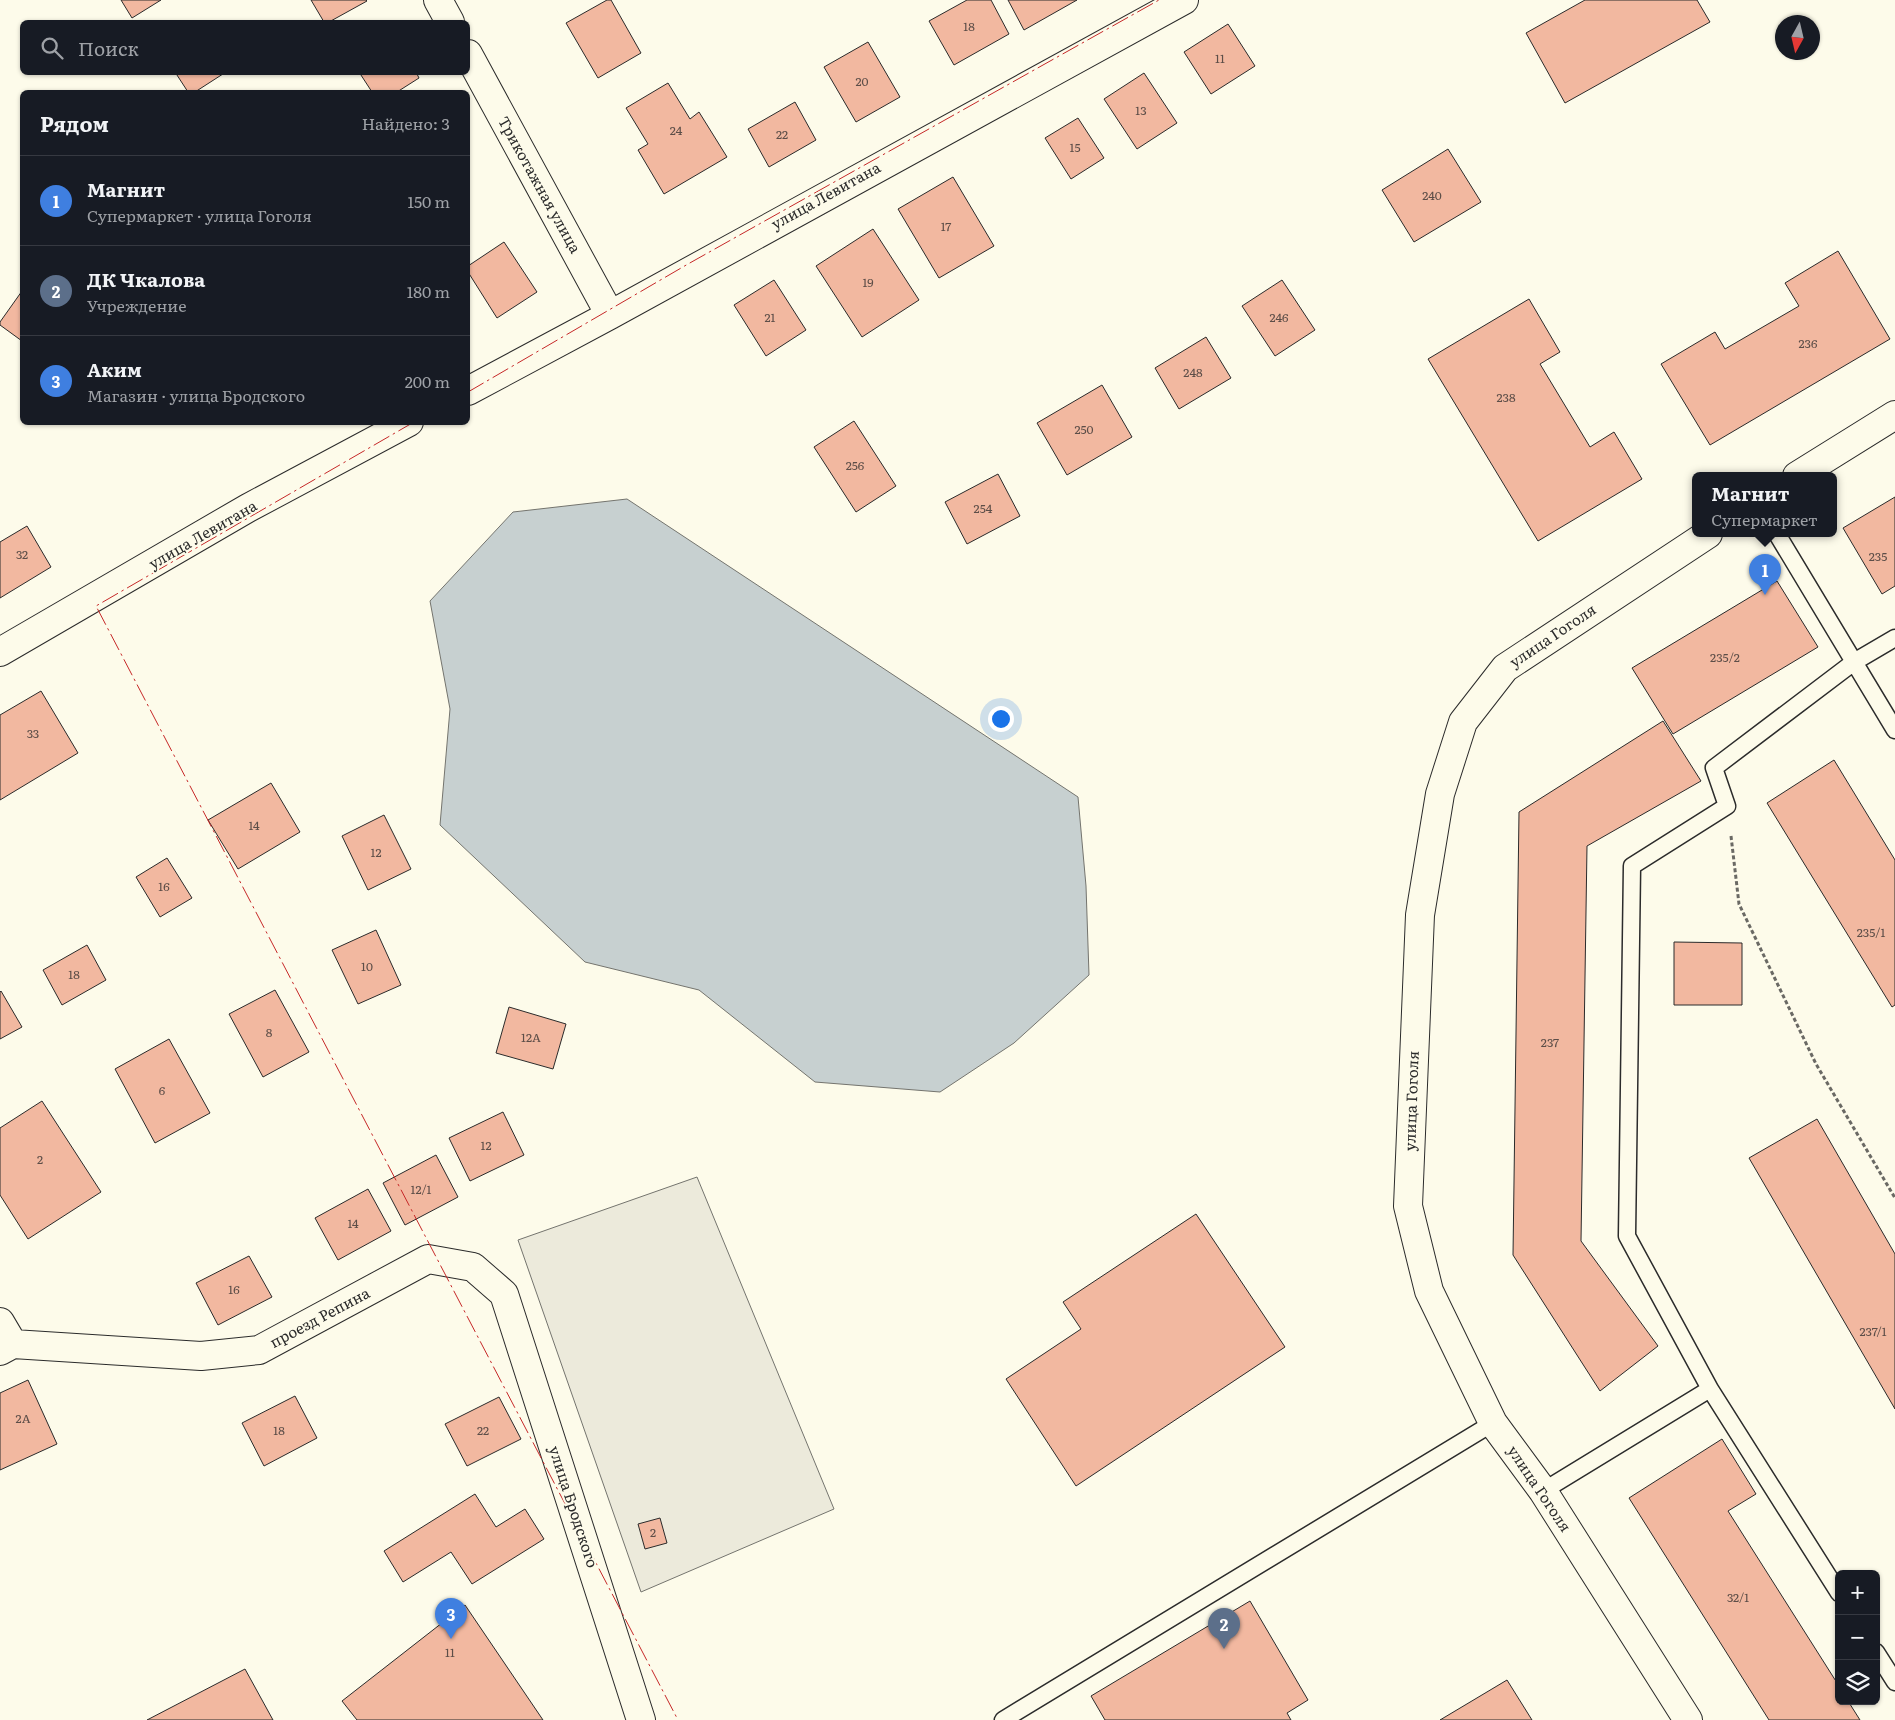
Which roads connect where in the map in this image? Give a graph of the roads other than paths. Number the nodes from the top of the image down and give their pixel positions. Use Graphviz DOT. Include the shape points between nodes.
graph roads {
  1 [pos="438,0"];
  2 [pos="1184,0"];
  3 [pos="449,20"];
  4 [pos="470,58"];
  5 [pos="610,315"];
  6 [pos="470,390"];
  7 [pos="1895,415"];
  8 [pos="403,425"];
  9 [pos="1803,472"];
  10 [pos="1703,537"];
  11 [pos="1778,537"];
  12 [pos="1895,638"];
  13 [pos="0,652"];
  14 [pos="1854,662"];
  15 [pos="1895,730"];
  16 [pos="504,1294"];
  17 [pos="4,1339"];
  18 [pos="1710,1389"];
  19 [pos="1493,1423"];
  20 [pos="1543,1491"];
  21 [pos="1835,1587"];
  22 [pos="1880,1658"];
  23 [pos="1895,1682"];
  24 [pos="641,1720"];
  25 [pos="1003,1720"];
  26 [pos="1688,1720"];
  1 -- 3 [label="street"];
  2 -- 5 [label="street, улица Левитана"];
  4 -- 5 [label="street, Трикотажная улица"];
  5 -- 6 [label="street, улица Левитана"];
  7 -- 9 [label="street"];
  8 -- 13 [label="street, улица Левитана" via="248,508"];
  10 -- 19 [label="street, улица Гоголя" via="1505,668 1463,722 1440,794 1420,915 1408,1206 1428,1291"];
  11 -- 14 [label="lane"];
  12 -- 14 [label="lane"];
  14 -- 15 [label="lane"];
  14 -- 18 [label="lane" via="1714,768 1727,806 1632,866 1627,1236"];
  16 -- 17 [label="street, проезд Репина" via="473,1267 428,1259 260,1350 201,1356"];
  16 -- 24 [label="street, улица Бродского"];
  18 -- 20 [label="lane"];
  18 -- 21 [label="lane"];
  19 -- 20 [label="street, улица Гоголя"];
  19 -- 25 [label="lane"];
  20 -- 26 [label="street, улица Гоголя"];
  22 -- 23 [label="lane"];
}
